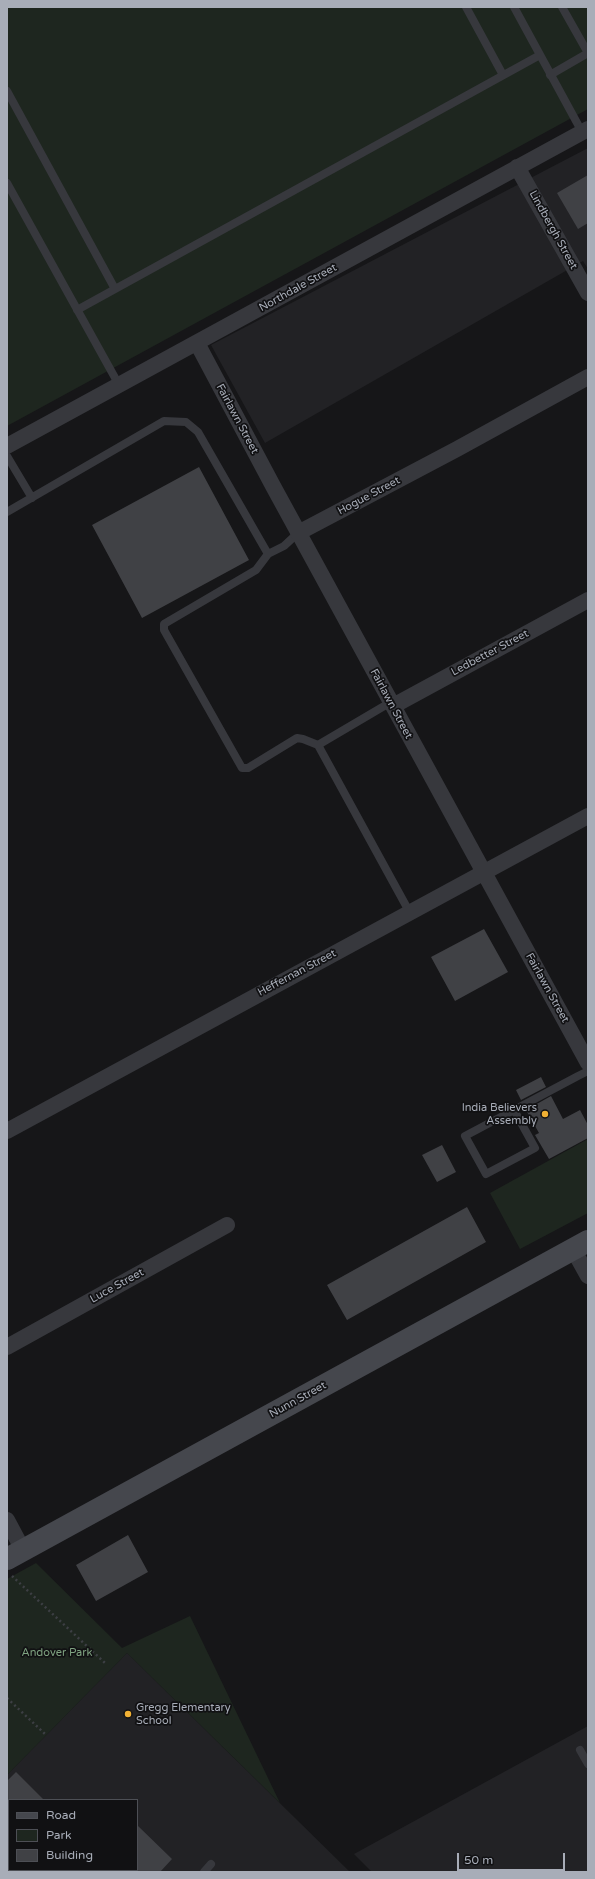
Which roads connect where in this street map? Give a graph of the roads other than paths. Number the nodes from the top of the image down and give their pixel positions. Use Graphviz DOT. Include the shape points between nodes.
graph roads {
  1 [pos="466,7"];
  2 [pos="514,7"];
  3 [pos="562,7"];
  4 [pos="588,53"];
  5 [pos="540,55"];
  6 [pos="503,75"];
  7 [pos="550,75"];
  8 [pos="7,91"];
  9 [pos="585,131"];
  10 [pos="518,167"];
  11 [pos="7,183"];
  12 [pos="115,289"];
  13 [pos="588,293"];
  14 [pos="77,310"];
  15 [pos="197,343"];
  16 [pos="588,377"];
  17 [pos="119,386"];
  18 [pos="7,446"];
  19 [pos="7,456"];
  20 [pos="32,498"];
  21 [pos="7,512"];
  22 [pos="298,532"];
  23 [pos="268,554"];
  24 [pos="588,600"];
  25 [pos="392,704"];
  26 [pos="318,745"];
  27 [pos="588,816"];
  28 [pos="483,873"];
  29 [pos="410,912"];
  30 [pos="582,1037"];
  31 [pos="588,1063"];
  32 [pos="588,1071"];
  33 [pos="514,1110"];
  34 [pos="7,1131"];
  35 [pos="226,1225"];
  36 [pos="580,1245"];
  37 [pos="588,1276"];
  38 [pos="7,1347"];
  39 [pos="7,1520"];
  40 [pos="15,1554"];
  41 [pos="580,1750"];
  42 [pos="588,1764"];
  43 [pos="211,1864"];
  44 [pos="204,1872"];
  1 -- 6 [label="lane"];
  2 -- 5 [label="lane"];
  3 -- 4 [label="lane"];
  4 -- 7 [label="lane"];
  5 -- 6 [label="lane"];
  5 -- 7 [label="lane"];
  6 -- 12 [label="lane"];
  7 -- 9 [label="lane"];
  8 -- 12 [label="lane"];
  9 -- 10 [label="street, Northdale Street"];
  10 -- 13 [label="street, Lindbergh Street"];
  10 -- 15 [label="street, Northdale Street"];
  11 -- 14 [label="lane"];
  12 -- 14 [label="lane"];
  14 -- 17 [label="lane"];
  15 -- 17 [label="street, Northdale Street"];
  15 -- 22 [label="street, Fairlawn Street"];
  16 -- 22 [label="street, Hogue Street"];
  17 -- 18 [label="street, Northdale Street"];
  19 -- 20 [label="lane"];
  20 -- 21 [label="lane"];
  20 -- 23 [label="lane" via="164,420 186,422 198,432"];
  22 -- 23 [label="lane, Hogue Street" via="284,546"];
  22 -- 25 [label="street, Fairlawn Street"];
  23 -- 26 [label="lane, Hogue Street" via="256,570 164,624 164,630 242,768 248,768 297,738"];
  24 -- 25 [label="street, Ledbetter Street"];
  25 -- 26 [label="lane"];
  25 -- 28 [label="street, Fairlawn Street"];
  26 -- 29 [label="lane"];
  27 -- 28 [label="street, Heffernan Street"];
  28 -- 29 [label="street, Heffernan Street"];
  28 -- 30 [label="street, Fairlawn Street"];
  29 -- 34 [label="street, Heffernan Street"];
  30 -- 31 [label="street, Fairlawn Street"];
  32 -- 33 [label="lane"];
  33 -- 33 [label="lane" via="465,1136 486,1174 535,1148"];
  35 -- 38 [label="street, Luce Street"];
  36 -- 37 [label="street"];
  36 -- 40 [label="street, Nunn Street"];
  39 -- 40 [label="street"];
  41 -- 42 [label="lane"];
  43 -- 44 [label="lane"];
}
